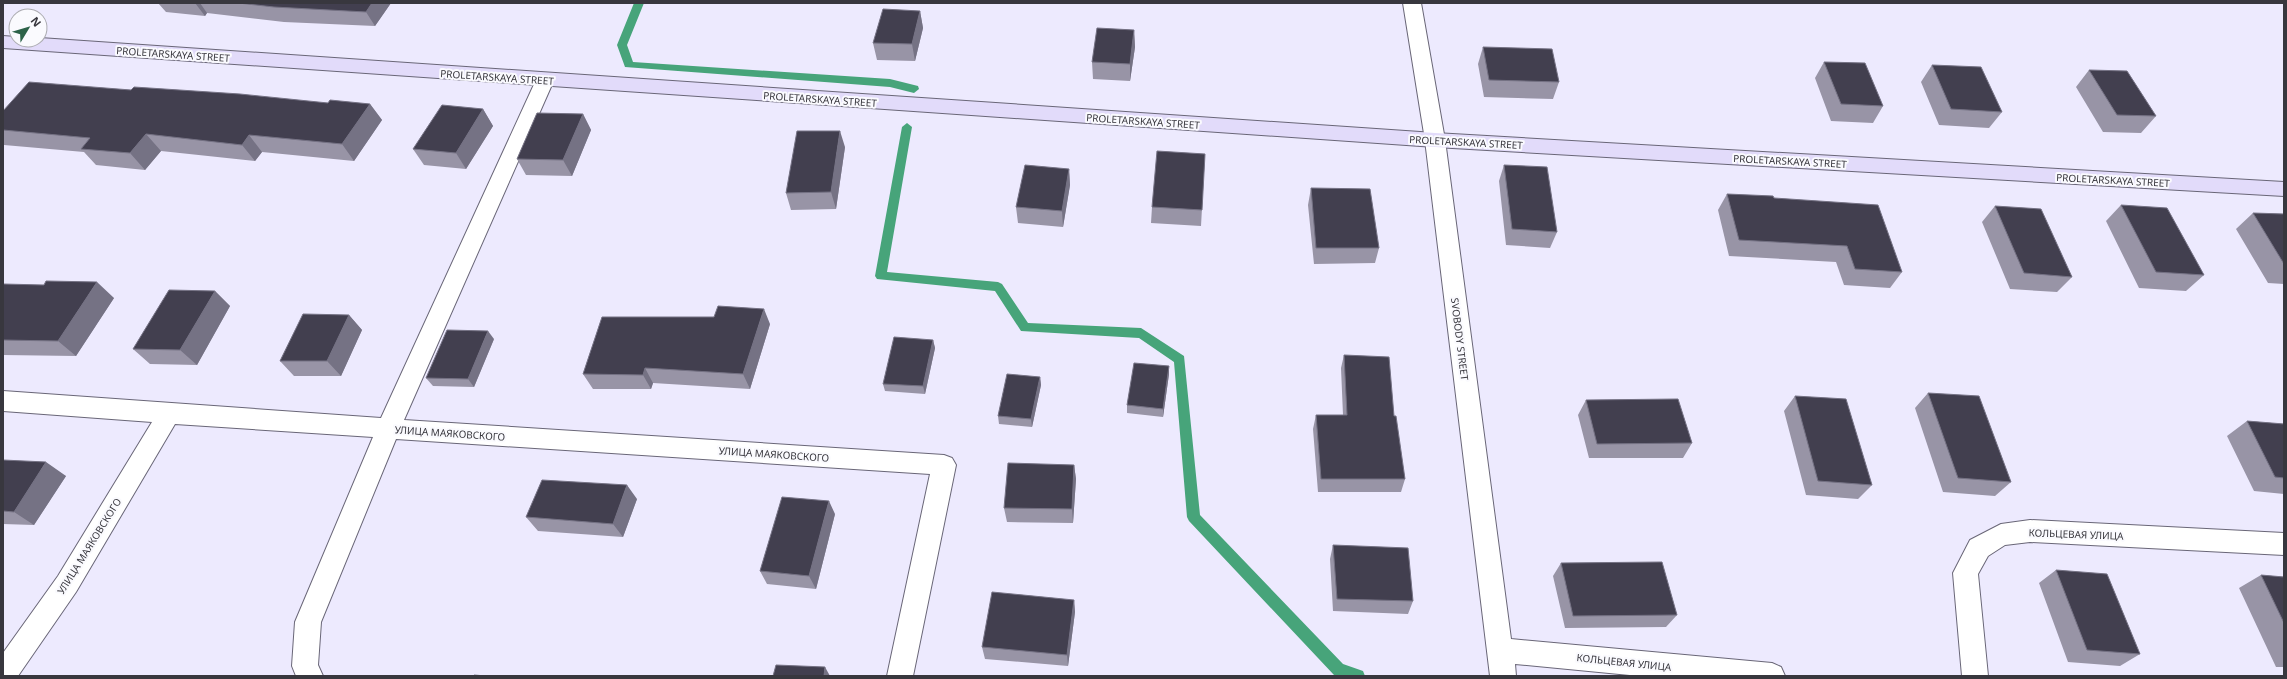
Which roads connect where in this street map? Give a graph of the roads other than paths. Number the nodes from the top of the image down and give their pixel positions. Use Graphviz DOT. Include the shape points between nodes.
graph roads {
  1 [pos="1412,3"];
  2 [pos="3,42"];
  3 [pos="545,80"];
  4 [pos="1435,140"];
  5 [pos="2284,189"];
  6 [pos="3,401"];
  7 [pos="169,414"];
  8 [pos="388,428"];
  9 [pos="2284,544"];
  10 [pos="1499,650"];
  11 [pos="3,675"];
  12 [pos="310,676"];
  13 [pos="900,676"];
  14 [pos="1503,676"];
  15 [pos="1772,676"];
  16 [pos="1975,676"];
  1 -- 4 [label="street, SVOBODY STREET"];
  2 -- 3 [label="main road, PROLETARSKAYA STREET"];
  3 -- 4 [label="main road, PROLETARSKAYA STREET"];
  3 -- 8 [label="street, УЛИЦА МАЯКОВСКОГО"];
  4 -- 5 [label="main road, PROLETARSKAYA STREET"];
  4 -- 10 [label="street, SVOBODY STREET"];
  6 -- 7 [label="street, УЛИЦА МАЯКОВСКОГО"];
  7 -- 8 [label="street, УЛИЦА МАЯКОВСКОГО"];
  7 -- 11 [label="street, УЛИЦА МАЯКОВСКОГО" via="67,584"];
  8 -- 12 [label="street, УЛИЦА МАЯКОВСКОГО" via="308,622 305,666"];
  8 -- 13 [label="street, УЛИЦА МАЯКОВСКОГО" via="944,465"];
  9 -- 16 [label="street, КОЛЬЦЕВАЯ УЛИЦА" via="2030,531 2001,535 1979,548 1965,573"];
  10 -- 14 [label="street, SVOBODY STREET"];
  10 -- 15 [label="street, КОЛЬЦЕВАЯ УЛИЦА"];
}
